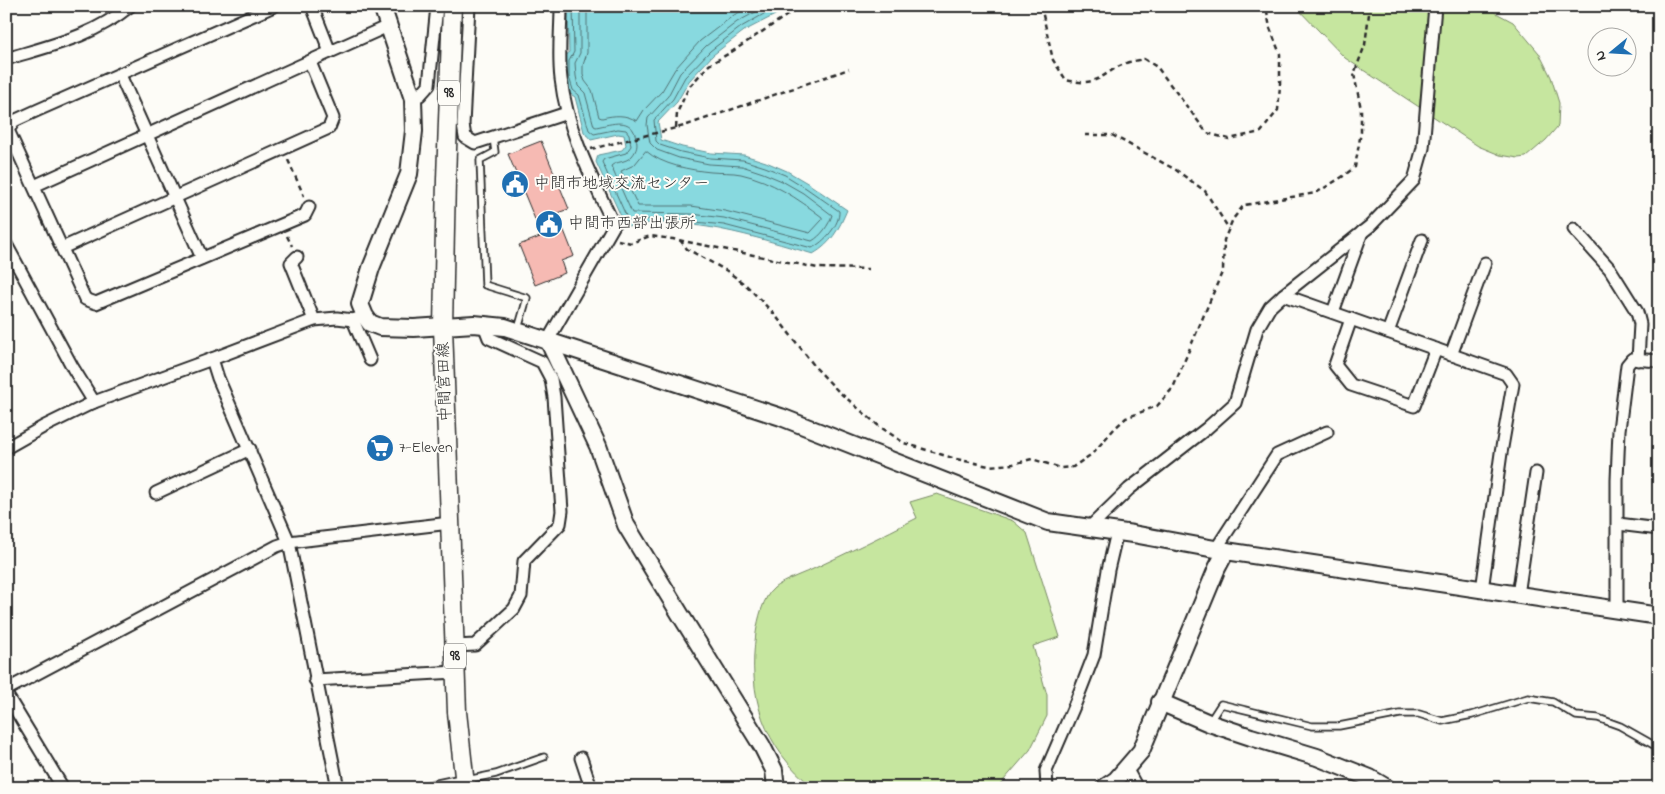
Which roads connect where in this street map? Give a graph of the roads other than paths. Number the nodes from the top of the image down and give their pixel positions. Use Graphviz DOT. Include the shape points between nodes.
graph roads {
  1 [pos="130,6"];
  2 [pos="274,6"];
  3 [pos="312,6"];
  4 [pos="382,6"];
  5 [pos="436,6"];
  6 [pos="452,6"];
  7 [pos="469,6"];
  8 [pos="561,6"];
  9 [pos="1435,6"];
  10 [pos="388,26"];
  11 [pos="330,52"];
  12 [pos="6,59"];
  13 [pos="310,62"];
  14 [pos="120,75"];
  15 [pos="413,98"];
  16 [pos="567,113"];
  17 [pos="148,135"];
  18 [pos="492,137"];
  19 [pos="34,186"];
  20 [pos="175,197"];
  21 [pos="309,206"];
  22 [pos="1574,230"];
  23 [pos="1362,232"];
  24 [pos="1422,240"];
  25 [pos="6,244"];
  26 [pos="62,248"];
  27 [pos="297,257"];
  28 [pos="202,258"];
  29 [pos="1485,263"];
  30 [pos="1283,295"];
  31 [pos="1333,312"];
  32 [pos="359,318"];
  33 [pos="1351,319"];
  34 [pos="314,320"];
  35 [pos="484,325"];
  36 [pos="443,327"];
  37 [pos="518,331"];
  38 [pos="1388,332"];
  39 [pos="548,340"];
  40 [pos="1436,349"];
  41 [pos="1451,355"];
  42 [pos="212,359"];
  43 [pos="370,360"];
  44 [pos="1638,360"];
  45 [pos="1659,360"];
  46 [pos="94,402"];
  47 [pos="1327,432"];
  48 [pos="6,448"];
  49 [pos="250,449"];
  50 [pos="1536,473"];
  51 [pos="156,493"];
  52 [pos="450,523"];
  53 [pos="1618,524"];
  54 [pos="1089,528"];
  55 [pos="1659,529"];
  56 [pos="1117,532"];
  57 [pos="289,542"];
  58 [pos="1221,550"];
  59 [pos="1482,590"];
  60 [pos="1518,595"];
  61 [pos="1618,610"];
  62 [pos="1659,616"];
  63 [pos="455,646"];
  64 [pos="456,672"];
  65 [pos="316,680"];
  66 [pos="6,692"];
  67 [pos="1160,702"];
  68 [pos="1209,723"];
  69 [pos="1659,748"];
  70 [pos="544,757"];
  71 [pos="581,758"];
  72 [pos="1126,768"];
  73 [pos="466,784"];
  74 [pos="63,788"];
  75 [pos="338,788"];
  76 [pos="427,788"];
  77 [pos="591,788"];
  78 [pos="776,788"];
  79 [pos="1047,788"];
  80 [pos="1104,788"];
  81 [pos="1137,788"];
  82 [pos="1387,788"];
  1 -- 12 [label="street" via="98,29"];
  2 -- 14 [label="street"];
  3 -- 11 [label="street"];
  4 -- 10 [label="street"];
  5 -- 15 [label="street" via="429,86"];
  6 -- 36 [label="main road, 中間宮田線 / 98"];
  7 -- 18 [label="street" via="463,125 466,137 475,143"];
  8 -- 16 [label="street" via="560,77"];
  9 -- 23 [label="street" via="1423,148 1414,180"];
  10 -- 11 [label="street"];
  10 -- 15 [label="street"];
  11 -- 13 [label="street"];
  13 -- 17 [label="street"];
  13 -- 20 [label="street" via="333,118 329,128"];
  14 -- 17 [label="street"];
  14 -- 19 [label="street" via="14,121 8,130"];
  15 -- 32 [label="street" via="414,131 409,174 362,294"];
  16 -- 18 [label="street"];
  16 -- 39 [label="street" via="580,152 614,225"];
  17 -- 19 [label="street"];
  17 -- 20 [label="street"];
  18 -- 37 [label="lane" via="495,152 480,160 485,285 527,298"];
  19 -- 26 [label="street"];
  20 -- 26 [label="street"];
  20 -- 28 [label="street"];
  21 -- 28 [label="street" via="304,215"];
  22 -- 44 [label="street" via="1610,269 1637,312 1640,324"];
  23 -- 30 [label="street"];
  23 -- 31 [label="street"];
  24 -- 38 [label="street"];
  25 -- 46 [label="street"];
  26 -- 28 [label="street" via="86,299 96,303"];
  27 -- 34 [label="street" via="291,264"];
  29 -- 41 [label="street"];
  30 -- 31 [label="street"];
  30 -- 54 [label="street" via="1270,308 1257,330 1235,403 1130,489"];
  31 -- 33 [label="street"];
  32 -- 34 [label="street"];
  32 -- 36 [label="street" via="380,327"];
  32 -- 43 [label="street"];
  33 -- 38 [label="street"];
  33 -- 40 [label="street" via="1335,365 1351,385 1414,406"];
  34 -- 42 [label="street"];
  35 -- 36 [label="street"];
  35 -- 37 [label="street"];
  35 -- 63 [label="street" via="489,338 542,362 551,379 561,518 560,524 524,562 521,596 514,610 475,645"];
  36 -- 52 [label="main road, 中間宮田線 / 98"];
  37 -- 39 [label="street"];
  38 -- 40 [label="street"];
  39 -- 54 [label="street" via="781,417 1048,522"];
  39 -- 78 [label="street" via="598,446 626,525 762,746 774,770"];
  40 -- 41 [label="street"];
  41 -- 59 [label="street" via="1506,374 1513,384"];
  42 -- 46 [label="street"];
  42 -- 49 [label="street"];
  44 -- 45 [label="street"];
  44 -- 53 [label="street" via="1627,365 1619,430"];
  46 -- 48 [label="street"];
  47 -- 58 [label="street" via="1277,455"];
  49 -- 51 [label="street"];
  49 -- 57 [label="street"];
  50 -- 60 [label="street"];
  52 -- 57 [label="street"];
  52 -- 63 [label="main road, 中間宮田線 / 98"];
  53 -- 55 [label="street"];
  53 -- 61 [label="street"];
  54 -- 56 [label="street"];
  56 -- 58 [label="street"];
  56 -- 79 [label="street" via="1094,655 1046,771"];
  57 -- 65 [label="street"];
  57 -- 66 [label="street"];
  58 -- 59 [label="street"];
  58 -- 67 [label="street" via="1217,568"];
  59 -- 60 [label="street"];
  60 -- 61 [label="street"];
  61 -- 62 [label="street"];
  63 -- 64 [label="main road, 中間宮田線 / 98"];
  64 -- 65 [label="street"];
  64 -- 73 [label="main road, 中間宮田線 / 98" via="457,712"];
  65 -- 75 [label="street"];
  66 -- 74 [label="street"];
  67 -- 68 [label="street"];
  67 -- 72 [label="street" via="1141,751"];
  68 -- 69 [label="lane" via="1221,704 1312,726 1339,726 1400,714 1419,714 1442,721 1528,698 1554,702 1576,716 1598,718"];
  68 -- 82 [label="street" via="1318,757"];
  70 -- 73 [label="lane"];
  71 -- 77 [label="street"];
  72 -- 80 [label="street"];
  72 -- 81 [label="street"];
  73 -- 76 [label="street"];
}
